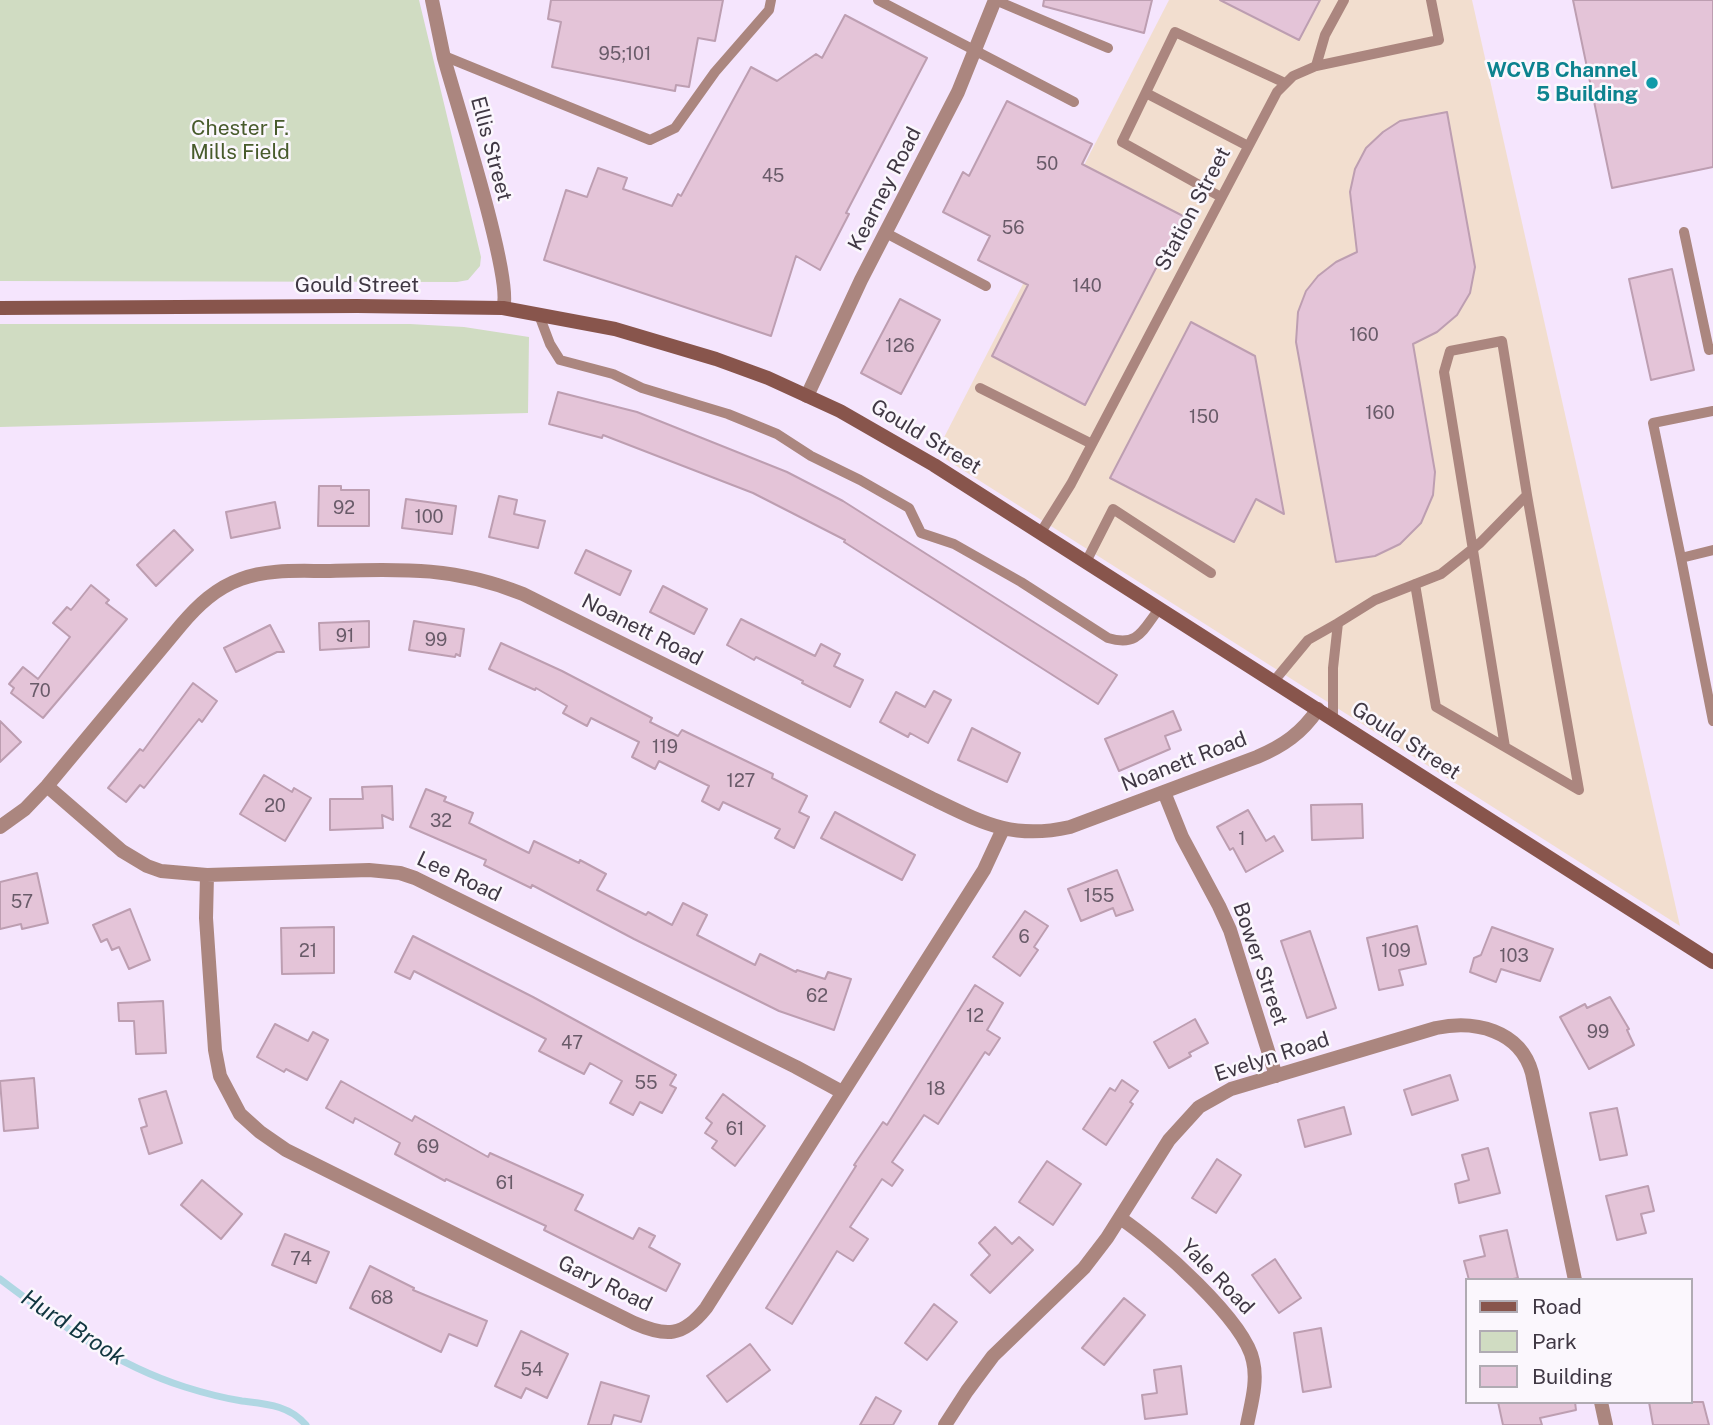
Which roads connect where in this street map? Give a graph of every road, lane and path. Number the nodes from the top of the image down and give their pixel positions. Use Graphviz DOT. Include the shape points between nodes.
graph roads {
  1 [pos="432,0"];
  2 [pos="771,0"];
  3 [pos="878,0"];
  4 [pos="995,0"];
  5 [pos="1344,0"];
  6 [pos="1431,0"];
  7 [pos="1108,48"];
  8 [pos="976,51"];
  9 [pos="444,56"];
  10 [pos="1316,66"];
  11 [pos="1285,83"];
  12 [pos="1146,93"];
  13 [pos="1074,102"];
  14 [pos="1248,146"];
  15 [pos="1221,197"];
  16 [pos="1684,232"];
  17 [pos="886,233"];
  18 [pos="986,286"];
  19 [pos="0,308"];
  20 [pos="503,308"];
  21 [pos="539,316"];
  22 [pos="1713,349"];
  23 [pos="980,388"];
  24 [pos="807,396"];
  25 [pos="1713,411"];
  26 [pos="1092,444"];
  27 [pos="1527,495"];
  28 [pos="1041,533"];
  29 [pos="1472,550"];
  30 [pos="1713,550"];
  31 [pos="1681,558"];
  32 [pos="1086,562"];
  33 [pos="1211,573"];
  34 [pos="1415,584"];
  35 [pos="1159,609"];
  36 [pos="1338,623"];
  37 [pos="1274,681"];
  38 [pos="1318,709"];
  39 [pos="1333,719"];
  40 [pos="1713,721"];
  41 [pos="1506,747"];
  42 [pos="47,786"];
  43 [pos="1164,792"];
  44 [pos="0,827"];
  45 [pos="1003,829"];
  46 [pos="207,875"];
  47 [pos="1713,962"];
  48 [pos="1276,1076"];
  49 [pos="842,1093"];
  50 [pos="1120,1218"];
  51 [pos="1576,1278"];
  52 [pos="1601,1404"];
  53 [pos="946,1425"];
  54 [pos="1247,1425"];
  55 [pos="1606,1425"];
  1 -- 9 [label="street, Ellis Street"];
  2 -- 9 [label="lane" via="769,10 715,72 675,128 650,140"];
  3 -- 8 [label="lane"];
  4 -- 7 [label="lane"];
  4 -- 8 [label="street, Kearney Road"];
  5 -- 10 [label="lane" via="1325,35"];
  6 -- 10 [label="lane, Station Street" via="1439,40"];
  8 -- 13 [label="lane"];
  8 -- 17 [label="street, Kearney Road"];
  9 -- 20 [label="street, Ellis Street" via="498,253"];
  10 -- 11 [label="lane, Station Street"];
  11 -- 12 [label="lane" via="1175,32"];
  11 -- 14 [label="lane, Station Street"];
  12 -- 14 [label="lane"];
  12 -- 15 [label="lane" via="1122,142"];
  14 -- 15 [label="lane, Station Street"];
  15 -- 26 [label="lane, Station Street"];
  16 -- 22 [label="lane" via="1709,350"];
  17 -- 18 [label="lane"];
  17 -- 24 [label="street, Kearney Road"];
  19 -- 20 [label="main road, Gould Street"];
  20 -- 21 [label="main road, Gould Street"];
  21 -- 24 [label="main road, Gould Street" via="665,342"];
  21 -- 35 [label="lane" via="560,360 613,374 777,434 909,508 921,533 929,538 954,544 1108,638 1124,643 1134,639"];
  23 -- 26 [label="lane"];
  24 -- 28 [label="main road, Gould Street" via="923,458"];
  25 -- 31 [label="lane" via="1653,423"];
  26 -- 28 [label="lane, Station Street"];
  27 -- 29 [label="lane"];
  27 -- 29 [label="lane" via="1502,341 1451,351 1444,372"];
  27 -- 41 [label="lane" via="1579,790"];
  28 -- 32 [label="main road, Gould Street"];
  29 -- 34 [label="lane" via="1441,574"];
  29 -- 41 [label="lane"];
  30 -- 31 [label="lane"];
  31 -- 40 [label="lane"];
  32 -- 33 [label="lane" via="1113,509"];
  32 -- 35 [label="main road, Gould Street"];
  34 -- 36 [label="lane" via="1375,600"];
  34 -- 41 [label="lane" via="1436,707"];
  35 -- 37 [label="main road, Gould Street"];
  36 -- 37 [label="lane" via="1308,640"];
  36 -- 39 [label="lane"];
  37 -- 38 [label="main road, Gould Street"];
  38 -- 39 [label="main road, Gould Street"];
  38 -- 43 [label="street, Noanett Road" via="1284,744"];
  39 -- 47 [label="main road, Gould Street"];
  42 -- 44 [label="street, Noanett Road"];
  42 -- 45 [label="street, Noanett Road" via="187,618 222,588 269,573 428,570 479,578 523,594 923,794"];
  42 -- 46 [label="street, Lee Road" via="134,860 161,871"];
  43 -- 45 [label="street, Noanett Road" via="1057,830 1029,833"];
  43 -- 48 [label="street, Bower Street" via="1230,930"];
  45 -- 49 [label="street, Gary Road" via="984,870"];
  46 -- 49 [label="street, Lee Road" via="369,870 415,878"];
  46 -- 49 [label="street, Gary Road" via="217,1064 233,1102 249,1123 286,1150 656,1332 685,1328 706,1308"];
  48 -- 50 [label="street, Evelyn Road" via="1219,1094 1191,1114 1169,1140"];
  48 -- 51 [label="street, Evelyn Road" via="1447,1025 1482,1028 1511,1040 1526,1055 1532,1073"];
  50 -- 53 [label="street, Evelyn Road" via="1073,1281 993,1356"];
  50 -- 54 [label="street, Yale Road" via="1158,1247 1245,1338 1255,1375"];
  52 -- 55 [label="street"];
}
